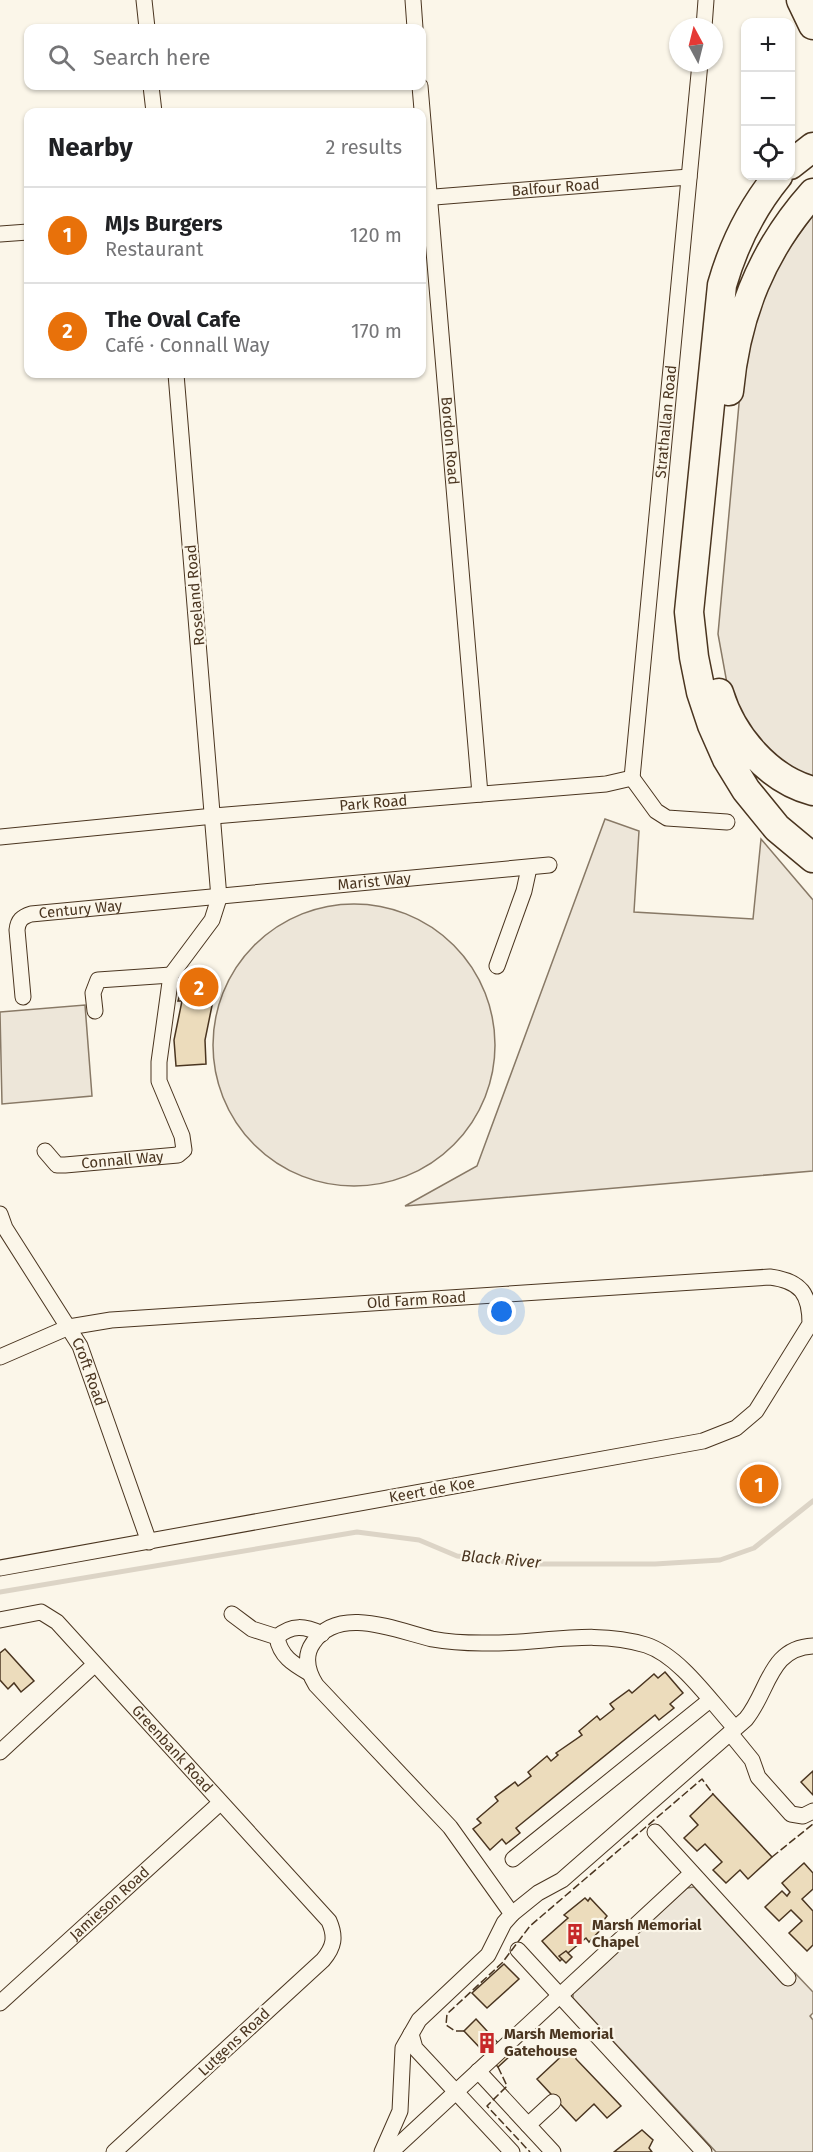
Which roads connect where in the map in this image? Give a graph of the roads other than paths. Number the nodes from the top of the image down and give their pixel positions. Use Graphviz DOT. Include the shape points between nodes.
graph roads {
  1 [pos="144,0"];
  2 [pos="413,0"];
  3 [pos="706,0"];
  4 [pos="801,0"];
  5 [pos="705,18"];
  6 [pos="147,24"];
  7 [pos="415,24"];
  8 [pos="813,25"];
  9 [pos="699,72"];
  10 [pos="152,90"];
  11 [pos="420,90"];
  12 [pos="154,108"];
  13 [pos="421,108"];
  14 [pos="813,147"];
  15 [pos="795,161"];
  16 [pos="689,177"];
  17 [pos="775,180"];
  18 [pos="813,193"];
  19 [pos="426,198"];
  20 [pos="426,209"];
  21 [pos="24,231"];
  22 [pos="0,234"];
  23 [pos="176,378"];
  24 [pos="632,778"];
  25 [pos="813,790"];
  26 [pos="480,794"];
  27 [pos="214,816"];
  28 [pos="727,822"];
  29 [pos="0,837"];
  30 [pos="813,858"];
  31 [pos="549,865"];
  32 [pos="529,868"];
  33 [pos="219,898"];
  34 [pos="497,966"];
  35 [pos="171,975"];
  36 [pos="23,997"];
  37 [pos="95,1011"];
  38 [pos="45,1151"];
  39 [pos="0,1214"];
  40 [pos="810,1324"];
  41 [pos="69,1327"];
  42 [pos="0,1358"];
  43 [pos="149,1542"];
  44 [pos="0,1568"];
  45 [pos="232,1614"];
  46 [pos="0,1620"];
  47 [pos="322,1634"];
  48 [pos="277,1637"];
  49 [pos="813,1646"];
  50 [pos="94,1665"];
  51 [pos="309,1673"];
  52 [pos="710,1700"];
  53 [pos="733,1731"];
  54 [pos="0,1752"];
  55 [pos="220,1803"];
  56 [pos="813,1811"];
  57 [pos="655,1832"];
  58 [pos="513,1858"];
  59 [pos="692,1873"];
  60 [pos="512,1914"];
  61 [pos="330,1921"];
  62 [pos="518,1950"];
  63 [pos="788,1978"];
  64 [pos="559,1995"];
  65 [pos="0,2003"];
  66 [pos="411,2034"];
  67 [pos="423,2057"];
  68 [pos="403,2064"];
  69 [pos="477,2071"];
  70 [pos="456,2092"];
  71 [pos="553,2102"];
  72 [pos="528,2125"];
  73 [pos="508,2151"];
  74 [pos="114,2152"];
  75 [pos="382,2152"];
  76 [pos="391,2152"];
  77 [pos="553,2152"];
  78 [pos="704,2152"];
  1 -- 6 [label="street"];
  2 -- 7 [label="street"];
  3 -- 5 [label="street"];
  4 -- 8 [label="highway"];
  9 -- 16 [label="street, Strathallan Road"];
  10 -- 12 [label="street"];
  11 -- 13 [label="street, Bordon Road"];
  14 -- 15 [label="highway"];
  16 -- 19 [label="street, Balfour Road"];
  16 -- 24 [label="street, Strathallan Road"];
  17 -- 30 [label="highway" via="743,227 722,285 689,612 701,692 727,759 777,828"];
  18 -- 25 [label="highway" via="760,268 736,337 708,611 712,669 734,726 766,765 797,786"];
  20 -- 26 [label="street, Bordon Road"];
  21 -- 22 [label="street"];
  23 -- 27 [label="street, Roseland Road"];
  24 -- 26 [label="street, Park Road" via="614,783"];
  24 -- 28 [label="street" via="656,811 668,818"];
  26 -- 27 [label="street, Park Road"];
  27 -- 29 [label="street, Park Road"];
  27 -- 33 [label="street, Roseland Road"];
  31 -- 32 [label="street, Marist Way"];
  32 -- 33 [label="street, Marist Way"];
  32 -- 34 [label="street"];
  33 -- 35 [label="street, Connall Way" via="212,920"];
  33 -- 36 [label="street, Century Way" via="23,916 17,930"];
  35 -- 37 [label="street" via="99,980 93,993"];
  35 -- 38 [label="street, Connall Way" via="158,1072 184,1150 178,1155 65,1165 52,1161"];
  39 -- 41 [label="street, Croft Road" via="5,1228"];
  40 -- 41 [label="street, Old Farm Road" via="806,1295 785,1279 770,1277 123,1320"];
  40 -- 43 [label="street, Keert de Koe" via="756,1411 736,1428 703,1441"];
  41 -- 42 [label="street, Old Farm Road"];
  41 -- 43 [label="street, Croft Road" via="86,1360"];
  43 -- 44 [label="street, Keert de Koe"];
  45 -- 48 [label="street" via="252,1629"];
  46 -- 50 [label="street, Greenbank Road" via="41,1612 57,1622"];
  47 -- 48 [label="street" via="298,1627"];
  47 -- 51 [label="street" via="310,1648"];
  47 -- 52 [label="street" via="356,1623 434,1639 478,1643 575,1637 624,1640 662,1653"];
  48 -- 51 [label="street" via="285,1656"];
  49 -- 53 [label="street" via="795,1648 776,1662 753,1710"];
  50 -- 54 [label="street"];
  50 -- 55 [label="street, Greenbank Road"];
  51 -- 60 [label="street" via="450,1827"];
  52 -- 53 [label="street"];
  52 -- 58 [label="street"];
  53 -- 56 [label="street" via="758,1777 791,1814 803,1816"];
  53 -- 60 [label="street" via="562,1880"];
  55 -- 61 [label="street, Greenbank Road"];
  55 -- 65 [label="street, Jamieson Road"];
  57 -- 59 [label="street"];
  59 -- 63 [label="street"];
  59 -- 64 [label="street"];
  60 -- 66 [label="street" via="488,1955 419,2020"];
  61 -- 74 [label="street, Lutgens Road" via="334,1941 323,1960"];
  62 -- 64 [label="street"];
  64 -- 69 [label="street"];
  64 -- 78 [label="street"];
  66 -- 67 [label="street"];
  66 -- 68 [label="street" via="403,2048"];
  67 -- 68 [label="street"];
  67 -- 70 [label="street"];
  68 -- 75 [label="street" via="400,2111"];
  69 -- 70 [label="street"];
  69 -- 72 [label="street"];
  70 -- 73 [label="street"];
  70 -- 76 [label="street"];
  71 -- 72 [label="street"];
  72 -- 77 [label="street"];
}
